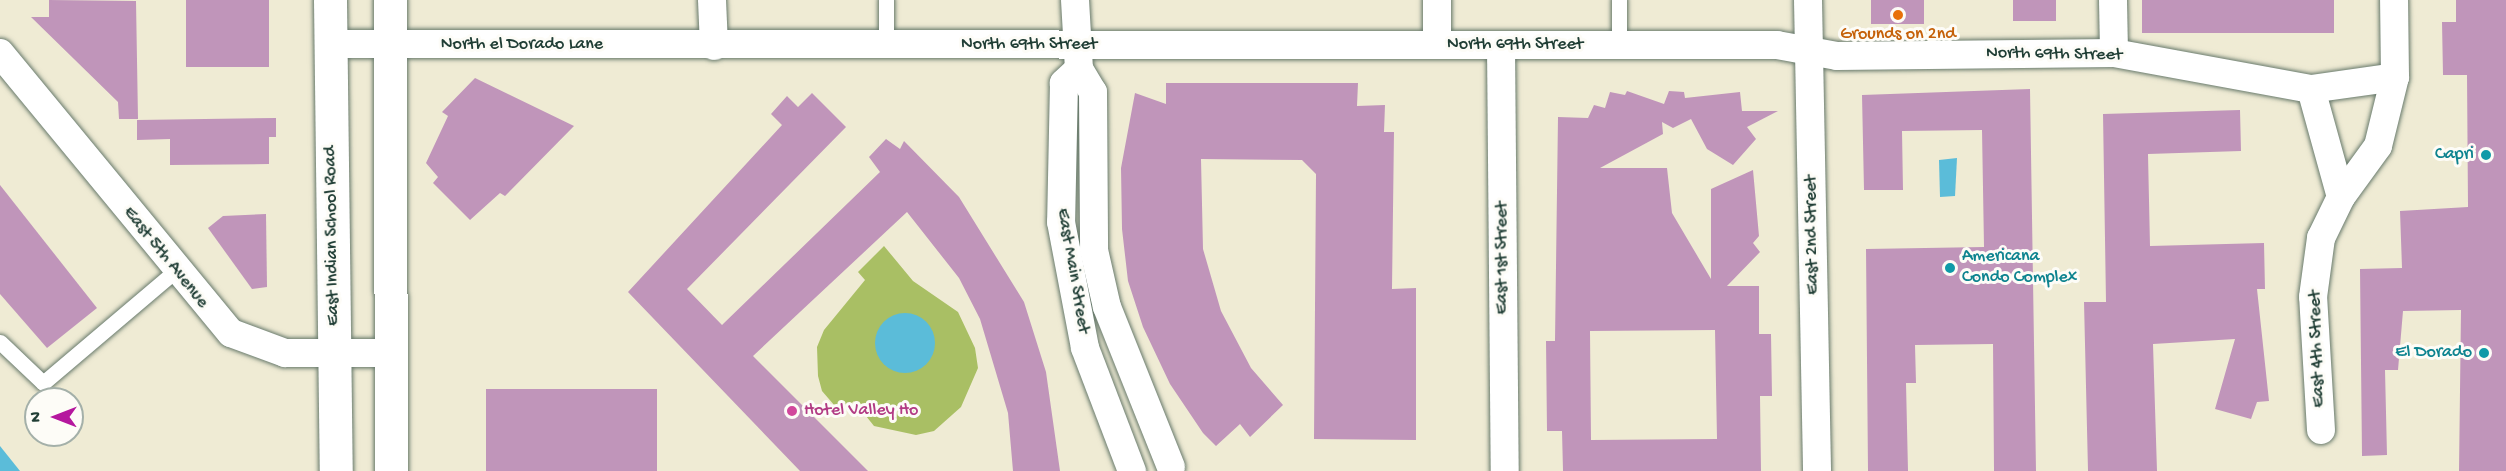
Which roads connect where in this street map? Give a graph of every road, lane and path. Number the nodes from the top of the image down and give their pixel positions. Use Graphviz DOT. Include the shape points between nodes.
graph roads {
  1 [pos="330,0"];
  2 [pos="390,0"];
  3 [pos="712,0"];
  4 [pos="886,0"];
  5 [pos="1075,0"];
  6 [pos="1437,0"];
  7 [pos="1618,0"];
  8 [pos="1808,0"];
  9 [pos="2113,0"];
  10 [pos="2394,0"];
  11 [pos="330,44"];
  12 [pos="391,44"];
  13 [pos="886,45"];
  14 [pos="1437,45"];
  15 [pos="1501,45"];
  16 [pos="1619,45"];
  17 [pos="714,46"];
  18 [pos="1808,51"];
  19 [pos="0,53"];
  20 [pos="2114,53"];
  21 [pos="1078,57"];
  22 [pos="2396,76"];
  23 [pos="2311,89"];
  24 [pos="2341,197"];
  25 [pos="176,271"];
  26 [pos="0,342"];
  27 [pos="334,353"];
  28 [pos="391,353"];
  29 [pos="2321,430"];
  30 [pos="1168,470"];
  31 [pos="336,471"];
  32 [pos="391,471"];
  33 [pos="1132,471"];
  34 [pos="1505,471"];
  35 [pos="1817,471"];
  1 -- 11 [label="main road, East Indian School Road"];
  2 -- 12 [label="main road"];
  3 -- 17 [label="street"];
  4 -- 13 [label="lane"];
  5 -- 21 [label="street, East Main Street"];
  6 -- 14 [label="street"];
  7 -- 16 [label="lane"];
  8 -- 18 [label="street, East 2nd Street"];
  9 -- 20 [label="street"];
  10 -- 22 [label="street, East 4th Street"];
  11 -- 12 [label="street, North el Dorado Lane"];
  11 -- 27 [label="main road, East Indian School Road"];
  12 -- 17 [label="street, North el Dorado Lane"];
  12 -- 28 [label="main road"];
  13 -- 17 [label="street, North 69th Street"];
  13 -- 21 [label="street, North 69th Street"];
  14 -- 15 [label="street, North 69th Street"];
  14 -- 21 [label="street, North 69th Street"];
  15 -- 16 [label="street, North 69th Street"];
  15 -- 34 [label="street, East 1st Street"];
  16 -- 18 [label="street, North 69th Street" via="1778,45"];
  18 -- 20 [label="street, North 69th Street" via="1837,56"];
  18 -- 35 [label="street, East 2nd Street"];
  19 -- 25 [label="street, East 5th Avenue"];
  20 -- 23 [label="street, North 69th Street"];
  21 -- 30 [label="street, East Main Street" via="1093,92 1094,250 1107,307"];
  21 -- 33 [label="street, East Main Street" via="1064,83 1061,222 1085,348"];
  22 -- 23 [label="street, North 69th Street"];
  22 -- 24 [label="street, East 4th Street" via="2378,146"];
  23 -- 24 [label="street"];
  24 -- 29 [label="street, East 4th Street" via="2321,238 2313,297"];
  25 -- 26 [label="lane" via="43,383"];
  25 -- 27 [label="street, East 5th Avenue" via="231,333 285,353"];
  27 -- 28 [label="street, East 5th Avenue"];
  27 -- 31 [label="main road, East Indian School Road"];
  28 -- 32 [label="main road"];
}
